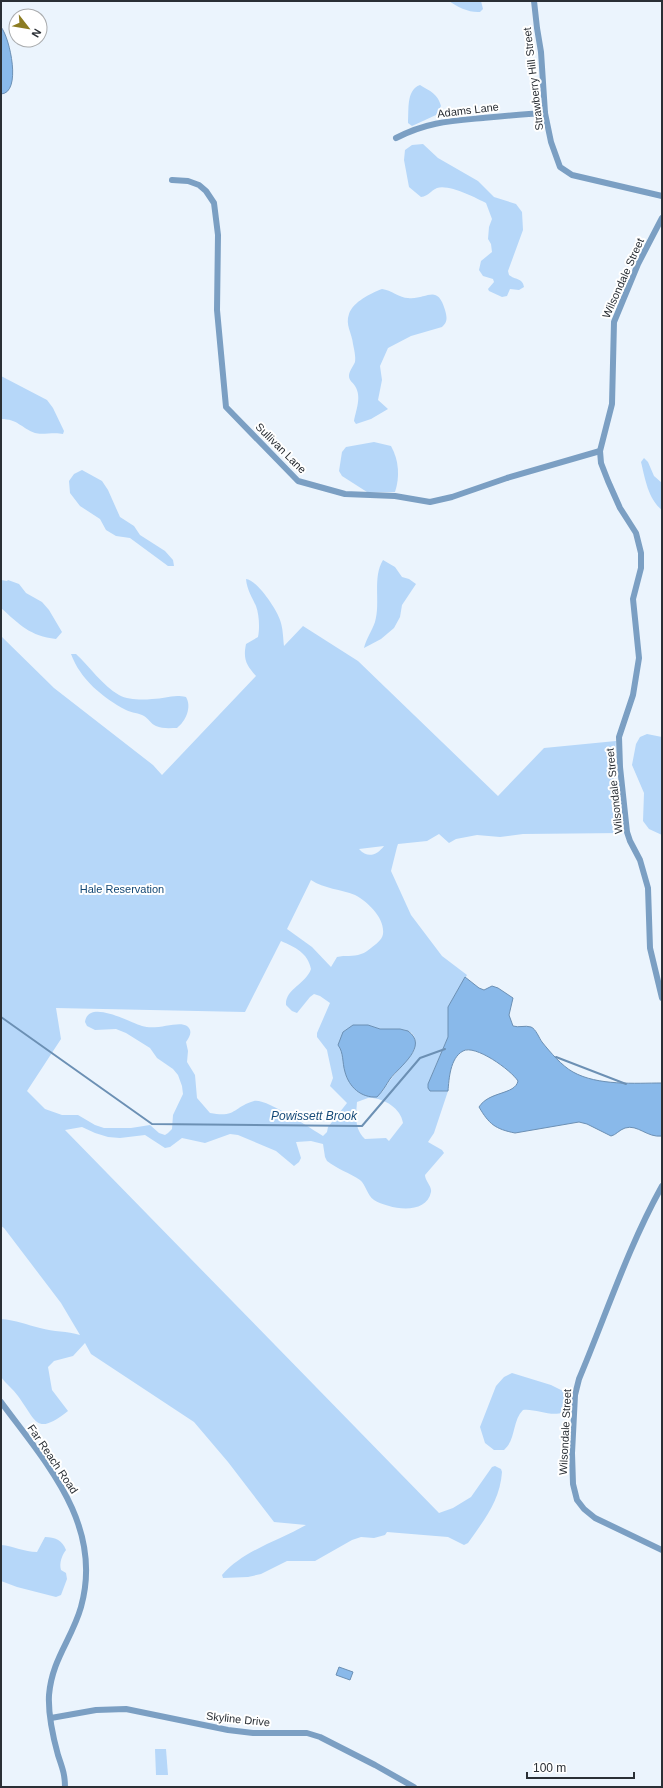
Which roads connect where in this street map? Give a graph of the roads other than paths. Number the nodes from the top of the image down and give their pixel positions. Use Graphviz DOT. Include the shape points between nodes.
graph roads {
  1 [pos="534,1"];
  2 [pos="545,113"];
  3 [pos="396,138"];
  4 [pos="172,180"];
  5 [pos="662,196"];
  6 [pos="662,218"];
  7 [pos="600,451"];
  8 [pos="662,998"];
  9 [pos="662,1186"];
  10 [pos="1,1402"];
  11 [pos="662,1550"];
  12 [pos="51,1718"];
  13 [pos="65,1787"];
  14 [pos="414,1787"];
  1 -- 2 [label="street, Strawberry Hill Street"];
  2 -- 3 [label="street, Adams Lane" via="445,121"];
  2 -- 5 [label="street, Strawberry Hill Street" via="558,162 565,171 572,175"];
  4 -- 7 [label="street, Sullivan Lane" via="199,185 214,203 218,235 217,310 226,407 298,481 345,494 395,496 430,502"];
  6 -- 7 [label="street, Wilsondale Street" via="638,264 614,322 612,404"];
  7 -- 8 [label="street, Wilsondale Street" via="601,463 608,482 636,533 642,553 633,599 639,658 633,695 620,737 620,761 627,832 640,860 648,888 650,948"];
  9 -- 11 [label="street, Wilsondale Street" via="624,1265 579,1380 575,1394 572,1469 574,1493 584,1510 595,1518"];
  10 -- 12 [label="street, Far Reach Road" via="61,1485 74,1509 85,1551 87,1573 84,1593 80,1610 57,1659 52,1676 49,1696"];
  12 -- 13 [label="street, Far Reach Road" via="65,1773"];
  12 -- 14 [label="street, Skyline Drive" via="96,1710 126,1709 228,1730 253,1733 307,1733 375,1765"];
}
